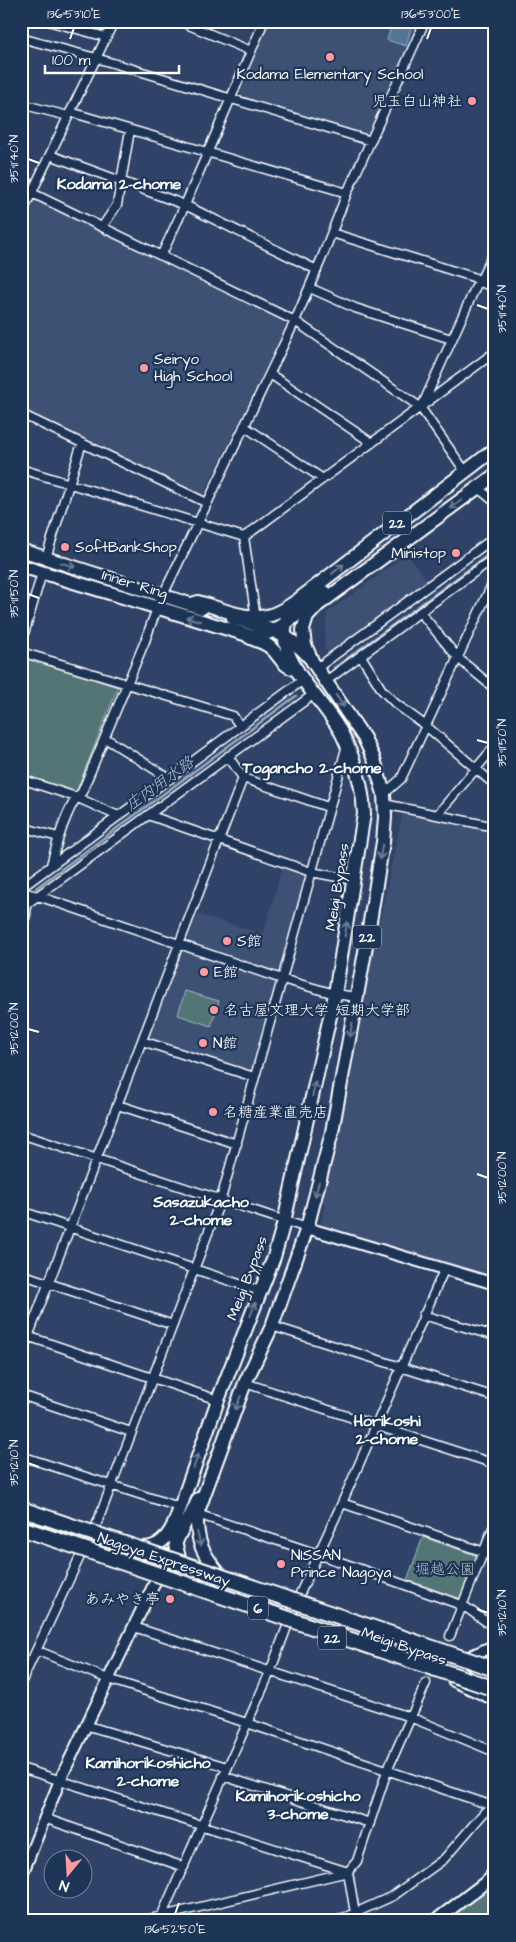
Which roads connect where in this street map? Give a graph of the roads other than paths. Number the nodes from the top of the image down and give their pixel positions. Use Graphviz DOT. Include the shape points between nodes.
graph roads {
  1 [pos="48,21"];
  2 [pos="114,21"];
  3 [pos="179,21"];
  4 [pos="264,21"];
  5 [pos="426,21"];
  6 [pos="106,37"];
  7 [pos="21,38"];
  8 [pos="251,51"];
  9 [pos="96,58"];
  10 [pos="231,98"];
  11 [pos="21,104"];
  12 [pos="69,114"];
  13 [pos="130,130"];
  14 [pos="371,141"];
  15 [pos="208,152"];
  16 [pos="50,155"];
  17 [pos="121,181"];
  18 [pos="347,192"];
  19 [pos="32,193"];
  20 [pos="185,205"];
  21 [pos="21,215"];
  22 [pos="102,227"];
  23 [pos="332,233"];
  24 [pos="495,250"];
  25 [pos="160,256"];
  26 [pos="317,270"];
  27 [pos="479,281"];
  28 [pos="495,287"];
  29 [pos="310,288"];
  30 [pos="295,322"];
  31 [pos="451,339"];
  32 [pos="495,352"];
  33 [pos="270,374"];
  34 [pos="422,406"];
  35 [pos="21,414"];
  36 [pos="244,426"];
  37 [pos="82,443"];
  38 [pos="372,443"];
  39 [pos="495,449"];
  40 [pos="21,468"];
  41 [pos="465,471"];
  42 [pos="495,475"];
  43 [pos="323,479"];
  44 [pos="69,483"];
  45 [pos="478,488"];
  46 [pos="495,502"];
  47 [pos="207,503"];
  48 [pos="198,523"];
  49 [pos="244,537"];
  50 [pos="495,537"];
  51 [pos="21,550"];
  52 [pos="46,558"];
  53 [pos="495,558"];
  54 [pos="380,560"];
  55 [pos="21,566"];
  56 [pos="42,572"];
  57 [pos="495,578"];
  58 [pos="492,593"];
  59 [pos="163,595"];
  60 [pos="299,599"];
  61 [pos="157,608"];
  62 [pos="420,612"];
  63 [pos="257,621"];
  64 [pos="281,629"];
  65 [pos="240,632"];
  66 [pos="21,644"];
  67 [pos="21,652"];
  68 [pos="360,656"];
  69 [pos="458,658"];
  70 [pos="315,665"];
  71 [pos="300,675"];
  72 [pos="326,681"];
  73 [pos="126,685"];
  74 [pos="495,689"];
  75 [pos="314,694"];
  76 [pos="240,726"];
  77 [pos="426,726"];
  78 [pos="105,738"];
  79 [pos="347,745"];
  80 [pos="495,746"];
  81 [pos="228,756"];
  82 [pos="476,769"];
  83 [pos="170,778"];
  84 [pos="243,778"];
  85 [pos="21,779"];
  86 [pos="495,785"];
  87 [pos="76,797"];
  88 [pos="384,799"];
  89 [pos="328,807"];
  90 [pos="148,815"];
  91 [pos="437,815"];
  92 [pos="118,816"];
  93 [pos="21,827"];
  94 [pos="495,827"];
  95 [pos="58,837"];
  96 [pos="219,840"];
  97 [pos="51,865"];
  98 [pos="311,872"];
  99 [pos="354,880"];
  100 [pos="21,888"];
  101 [pos="21,892"];
  102 [pos="38,896"];
  103 [pos="21,897"];
  104 [pos="24,906"];
  105 [pos="21,929"];
  106 [pos="180,944"];
  107 [pos="282,979"];
  108 [pos="335,994"];
  109 [pos="357,997"];
  110 [pos="142,1041"];
  111 [pos="254,1077"];
  112 [pos="118,1105"];
  113 [pos="21,1134"];
  114 [pos="236,1144"];
  115 [pos="96,1159"];
  116 [pos="221,1199"];
  117 [pos="21,1211"];
  118 [pos="284,1222"];
  119 [pos="70,1227"];
  120 [pos="307,1228"];
  121 [pos="195,1269"];
  122 [pos="444,1270"];
  123 [pos="21,1274"];
  124 [pos="49,1284"];
  125 [pos="495,1284"];
  126 [pos="260,1291"];
  127 [pos="423,1315"];
  128 [pos="173,1325"];
  129 [pos="272,1326"];
  130 [pos="25,1335"];
  131 [pos="495,1336"];
  132 [pos="21,1355"];
  133 [pos="401,1367"];
  134 [pos="152,1379"];
  135 [pos="245,1383"];
  136 [pos="21,1395"];
  137 [pos="495,1397"];
  138 [pos="218,1400"];
  139 [pos="376,1425"];
  140 [pos="131,1432"];
  141 [pos="21,1456"];
  142 [pos="217,1459"];
  143 [pos="495,1464"];
  144 [pos="111,1486"];
  145 [pos="342,1503"];
  146 [pos="21,1508"];
  147 [pos="178,1513"];
  148 [pos="197,1514"];
  149 [pos="21,1518"];
  150 [pos="495,1523"];
  151 [pos="21,1529"];
  152 [pos="94,1531"];
  153 [pos="142,1548"];
  154 [pos="83,1550"];
  155 [pos="484,1552"];
  156 [pos="318,1554"];
  157 [pos="167,1558"];
  158 [pos="495,1559"];
  159 [pos="222,1576"];
  160 [pos="222,1598"];
  161 [pos="297,1600"];
  162 [pos="464,1606"];
  163 [pos="288,1623"];
  164 [pos="134,1627"];
  165 [pos="495,1628"];
  166 [pos="450,1636"];
  167 [pos="495,1645"];
  168 [pos="38,1651"];
  169 [pos="462,1660"];
  170 [pos="495,1669"];
  171 [pos="270,1672"];
  172 [pos="495,1678"];
  173 [pos="108,1679"];
  174 [pos="22,1680"];
  175 [pos="426,1683"];
  176 [pos="495,1689"];
  177 [pos="495,1699"];
  178 [pos="410,1717"];
  179 [pos="247,1723"];
  180 [pos="85,1725"];
  181 [pos="495,1752"];
  182 [pos="21,1768"];
  183 [pos="227,1768"];
  184 [pos="388,1771"];
  185 [pos="224,1776"];
  186 [pos="60,1780"];
  187 [pos="492,1802"];
  188 [pos="44,1818"];
  189 [pos="370,1823"];
  190 [pos="203,1825"];
  191 [pos="184,1867"];
  192 [pos="348,1872"];
  193 [pos="493,1875"];
  194 [pos="21,1877"];
  195 [pos="355,1913"];
  196 [pos="161,1919"];
  197 [pos="141,1921"];
  198 [pos="337,1921"];
  199 [pos="435,1921"];
  1 -- 6 [label="street"];
  2 -- 6 [label="street"];
  3 -- 8 [label="street"];
  4 -- 8 [label="street"];
  5 -- 14 [label="street"];
  6 -- 9 [label="street"];
  7 -- 9 [label="street"];
  8 -- 10 [label="street"];
  9 -- 10 [label="street"];
  9 -- 12 [label="street"];
  10 -- 14 [label="street"];
  10 -- 15 [label="street"];
  11 -- 12 [label="street"];
  12 -- 13 [label="street"];
  12 -- 16 [label="street"];
  13 -- 15 [label="street"];
  13 -- 17 [label="street"];
  14 -- 18 [label="street"];
  15 -- 18 [label="street"];
  15 -- 20 [label="street"];
  16 -- 17 [label="street"];
  16 -- 19 [label="street"];
  17 -- 20 [label="street"];
  17 -- 22 [label="street" via="117,205"];
  18 -- 23 [label="street"];
  19 -- 21 [label="street"];
  19 -- 22 [label="street"];
  20 -- 25 [label="street"];
  20 -- 26 [label="street"];
  22 -- 25 [label="street"];
  23 -- 26 [label="street"];
  23 -- 27 [label="street"];
  24 -- 27 [label="street"];
  25 -- 30 [label="street"];
  26 -- 29 [label="street"];
  27 -- 28 [label="street"];
  27 -- 31 [label="street"];
  29 -- 30 [label="street"];
  29 -- 31 [label="street" via="355,308"];
  30 -- 33 [label="street"];
  30 -- 34 [label="street"];
  31 -- 34 [label="street"];
  32 -- 34 [label="street"];
  33 -- 36 [label="street"];
  33 -- 38 [label="street"];
  34 -- 38 [label="street"];
  34 -- 41 [label="street"];
  35 -- 37 [label="street"];
  36 -- 43 [label="street"];
  36 -- 47 [label="street"];
  37 -- 44 [label="street"];
  37 -- 47 [label="street"];
  38 -- 43 [label="street"];
  39 -- 41 [label="main road, 22"];
  40 -- 44 [label="street"];
  60 -- 41 [label="main road, 22, one-way"];
  42 -- 45 [label="main road, 22"];
  43 -- 49 [label="street"];
  44 -- 48 [label="street"];
  44 -- 52 [label="street"];
  45 -- 46 [label="street"];
  45 -- 54 [label="main road, 22, one-way"];
  47 -- 48 [label="street"];
  48 -- 49 [label="street"];
  48 -- 59 [label="street"];
  49 -- 63 [label="street"];
  50 -- 70 [label="street"];
  51 -- 52 [label="main road, Inner Ring"];
  52 -- 59 [label="main road, Inner Ring, one-way"];
  53 -- 62 [label="street"];
  54 -- 64 [label="main road" via="370,560"];
  54 -- 70 [label="main road, 22" via="318,605 307,617 303,630 305,645"];
  55 -- 56 [label="main road, Inner Ring"];
  56 -- 61 [label="main road, Inner Ring"];
  56 -- 66 [label="street"];
  57 -- 58 [label="street"];
  58 -- 69 [label="street"];
  59 -- 63 [label="main road, Inner Ring / 22" via="192,604 198,602"];
  60 -- 63 [label="main road, 22"];
  60 -- 64 [label="main road, 22"];
  65 -- 61 [label="main road, Inner Ring, one-way"];
  61 -- 73 [label="street"];
  62 -- 68 [label="street"];
  62 -- 69 [label="street"];
  63 -- 64 [label="main road"];
  64 -- 65 [label="main road" via="258,636"];
  64 -- 70 [label="main road"];
  64 -- 71 [label="main road, 22" via="285,648"];
  65 -- 71 [label="main road" via="264,642 286,666"];
  67 -- 73 [label="street"];
  68 -- 72 [label="street"];
  68 -- 77 [label="street" via="382,690"];
  69 -- 74 [label="street"];
  69 -- 77 [label="street"];
  70 -- 72 [label="main road, 22"];
  71 -- 75 [label="main road, Meigi Bypass / 22"];
  71 -- 76 [label="street"];
  72 -- 88 [label="main road, 22, one-way" via="364,738 377,767"];
  73 -- 76 [label="street" via="233,716"];
  73 -- 78 [label="street"];
  75 -- 79 [label="main road, Meigi Bypass / 22"];
  75 -- 81 [label="street"];
  76 -- 83 [label="street"];
  77 -- 82 [label="street"];
  77 -- 88 [label="street" via="401,779"];
  78 -- 83 [label="street"];
  78 -- 87 [label="street" via="82,792"];
  79 -- 89 [label="street"];
  79 -- 99 [label="main road, Meigi Bypass / 22" via="358,772 364,814"];
  80 -- 82 [label="street"];
  81 -- 84 [label="street"];
  81 -- 90 [label="street"];
  82 -- 86 [label="street"];
  82 -- 91 [label="street"];
  83 -- 92 [label="street"];
  84 -- 89 [label="street"];
  84 -- 96 [label="street"];
  85 -- 87 [label="street"];
  87 -- 92 [label="street"];
  87 -- 95 [label="street"];
  88 -- 91 [label="street"];
  88 -- 109 [label="main road, 22, one-way" via="383,842"];
  89 -- 98 [label="street"];
  90 -- 96 [label="street"];
  90 -- 102 [label="street"];
  91 -- 94 [label="street"];
  92 -- 97 [label="street"];
  93 -- 95 [label="street"];
  95 -- 97 [label="street"];
  96 -- 98 [label="street"];
  96 -- 106 [label="street"];
  97 -- 100 [label="street"];
  98 -- 99 [label="street"];
  98 -- 107 [label="street"];
  108 -- 99 [label="main road, Meigi Bypass / 22, one-way"];
  101 -- 102 [label="street"];
  102 -- 104 [label="street"];
  102 -- 106 [label="street"];
  103 -- 104 [label="street"];
  104 -- 105 [label="street" via="26,918"];
  106 -- 107 [label="street"];
  106 -- 110 [label="street"];
  107 -- 108 [label="street"];
  107 -- 111 [label="street"];
  108 -- 109 [label="street"];
  118 -- 108 [label="main road, Meigi Bypass / 22, one-way"];
  109 -- 120 [label="main road, 22, one-way" via="332,1132"];
  110 -- 111 [label="street"];
  110 -- 112 [label="street"];
  111 -- 114 [label="street"];
  112 -- 114 [label="street"];
  112 -- 115 [label="street"];
  113 -- 115 [label="street"];
  114 -- 116 [label="street"];
  115 -- 116 [label="street"];
  115 -- 119 [label="street"];
  116 -- 118 [label="street"];
  116 -- 121 [label="street"];
  117 -- 119 [label="street"];
  118 -- 120 [label="street"];
  118 -- 126 [label="main road, Meigi Bypass / 22"];
  119 -- 121 [label="street"];
  119 -- 124 [label="street"];
  120 -- 122 [label="street"];
  120 -- 129 [label="main road, 22"];
  121 -- 126 [label="street"];
  121 -- 128 [label="street"];
  122 -- 125 [label="street"];
  122 -- 127 [label="street"];
  123 -- 124 [label="street"];
  124 -- 128 [label="street"];
  124 -- 130 [label="street"];
  138 -- 126 [label="main road, Meigi Bypass / 22, one-way"];
  127 -- 131 [label="street"];
  127 -- 133 [label="street"];
  128 -- 134 [label="street"];
  129 -- 133 [label="street"];
  129 -- 135 [label="main road, 22"];
  130 -- 132 [label="street"];
  130 -- 134 [label="street"];
  133 -- 137 [label="street"];
  133 -- 139 [label="street"];
  134 -- 138 [label="street"];
  134 -- 140 [label="street"];
  135 -- 139 [label="street"];
  135 -- 142 [label="main road, 22, one-way"];
  136 -- 140 [label="street"];
  147 -- 138 [label="main road, Meigi Bypass / 22, one-way"];
  139 -- 143 [label="street"];
  139 -- 145 [label="street"];
  140 -- 144 [label="street"];
  141 -- 144 [label="street"];
  142 -- 148 [label="main road, 22"];
  142 -- 157 [label="street"];
  144 -- 147 [label="street"];
  144 -- 152 [label="street"];
  145 -- 155 [label="street"];
  145 -- 156 [label="street"];
  146 -- 152 [label="street"];
  146 -- 170 [label="highway, Nagoya Expressway / 6, bridge"];
  147 -- 157 [label="main road, Meigi Bypass" via="170,1532"];
  148 -- 156 [label="street"];
  148 -- 159 [label="main road, 22, one-way" via="197,1534 202,1550"];
  149 -- 160 [label="highway, bridge" via="181,1575"];
  150 -- 155 [label="street"];
  151 -- 154 [label="street"];
  151 -- 160 [label="highway, Nagoya Expressway / 6, bridge"];
  152 -- 153 [label="street"];
  153 -- 157 [label="main road" via="156,1546"];
  154 -- 157 [label="street" via="135,1567"];
  154 -- 168 [label="street"];
  155 -- 158 [label="street"];
  155 -- 162 [label="street"];
  156 -- 161 [label="street"];
  156 -- 162 [label="street"];
  157 -- 159 [label="main road, Meigi Bypass"];
  157 -- 160 [label="street"];
  157 -- 160 [label="main road, Meigi Bypass / 22" via="200,1589"];
  157 -- 164 [label="street"];
  159 -- 161 [label="main road, Meigi Bypass / 22"];
  160 -- 163 [label="main road, Meigi Bypass / 22"];
  160 -- 176 [label="highway, Nagoya Expressway / 6, bridge"];
  161 -- 163 [label="street"];
  161 -- 169 [label="main road, Meigi Bypass / 22" via="442,1648"];
  162 -- 165 [label="street"];
  162 -- 166 [label="street"];
  163 -- 171 [label="street"];
  163 -- 177 [label="main road, Meigi Bypass / 22" via="447,1677"];
  164 -- 171 [label="street"];
  164 -- 173 [label="street"];
  167 -- 169 [label="street"];
  168 -- 173 [label="street"];
  168 -- 174 [label="street"];
  169 -- 172 [label="main road, Meigi Bypass / 22"];
  171 -- 178 [label="street"];
  171 -- 179 [label="street"];
  173 -- 179 [label="street"];
  173 -- 180 [label="street"];
  175 -- 178 [label="street"];
  178 -- 181 [label="street"];
  178 -- 184 [label="street"];
  179 -- 183 [label="street"];
  179 -- 184 [label="street"];
  180 -- 183 [label="street"];
  180 -- 186 [label="street"];
  182 -- 186 [label="street"];
  183 -- 185 [label="street"];
  184 -- 187 [label="street"];
  184 -- 189 [label="street"];
  185 -- 189 [label="street"];
  185 -- 190 [label="street"];
  186 -- 188 [label="street"];
  186 -- 190 [label="street"];
  187 -- 195 [label="street" via="444,1859 393,1896"];
  188 -- 191 [label="street"];
  188 -- 194 [label="street"];
  189 -- 192 [label="street" via="357,1861"];
  190 -- 191 [label="street"];
  190 -- 192 [label="street"];
  191 -- 196 [label="street"];
  192 -- 195 [label="street"];
  192 -- 196 [label="street"];
  193 -- 199 [label="main road"];
  195 -- 198 [label="street"];
  196 -- 197 [label="street"];
}
